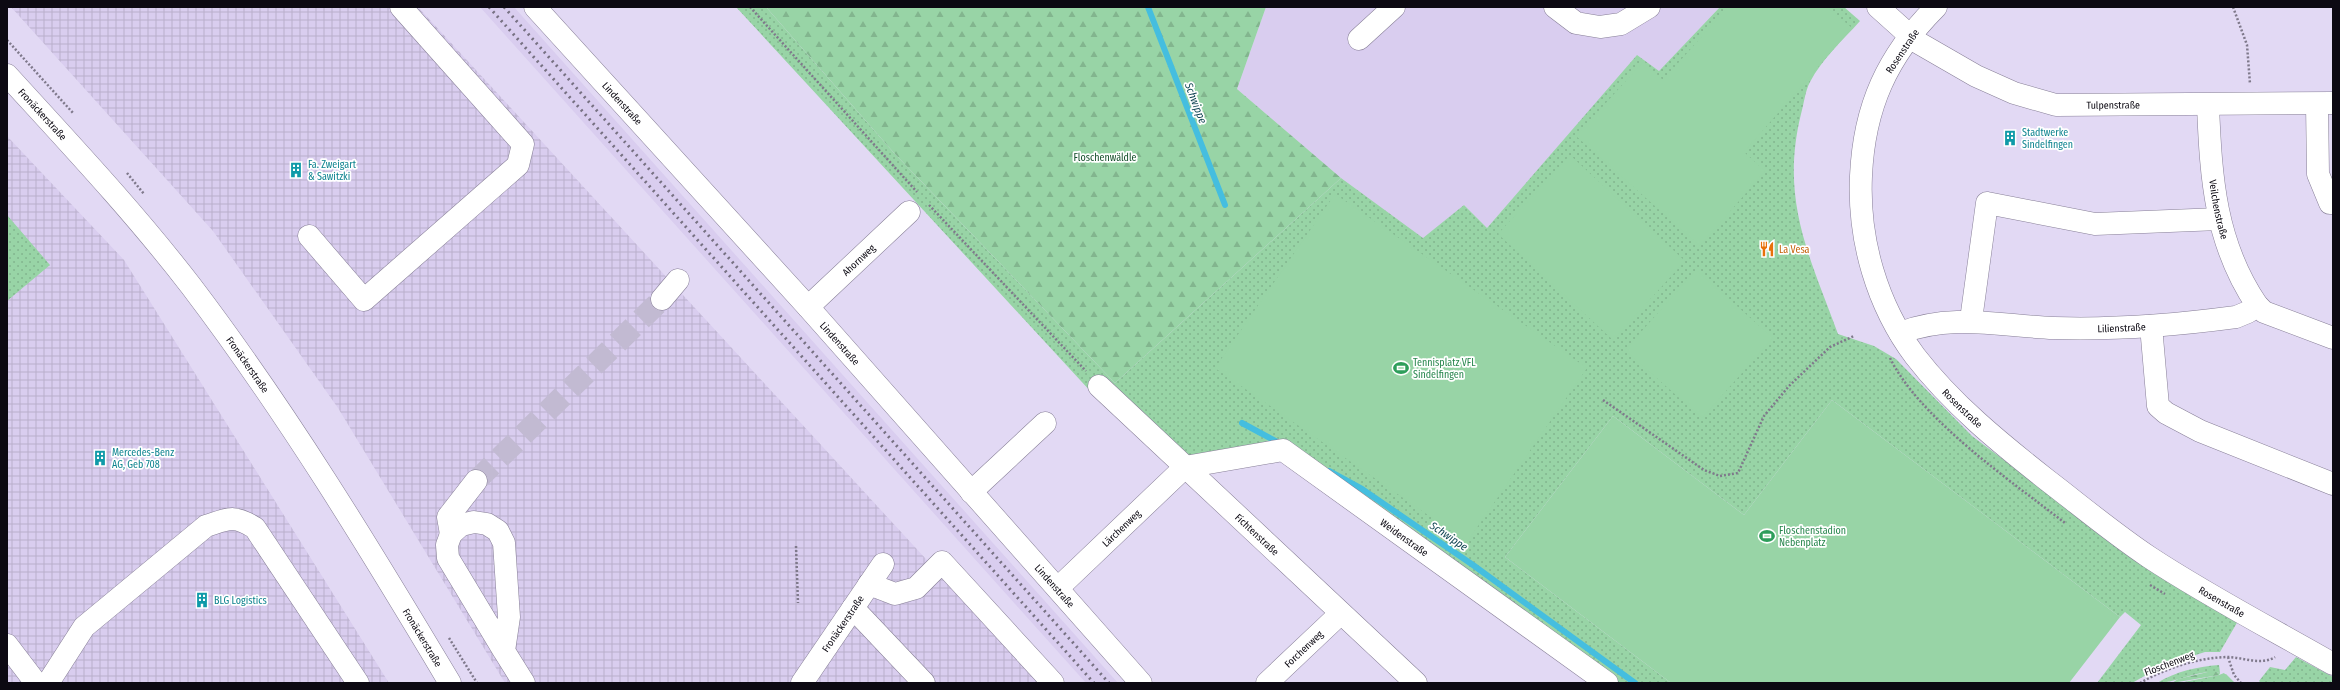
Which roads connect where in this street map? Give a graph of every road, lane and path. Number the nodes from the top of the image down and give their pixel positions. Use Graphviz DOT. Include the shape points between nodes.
graph roads {
  1 [pos="401,7"];
  2 [pos="536,7"];
  3 [pos="750,7"];
  4 [pos="1394,7"];
  5 [pos="1555,7"];
  6 [pos="1649,7"];
  7 [pos="1878,7"];
  8 [pos="1936,7"];
  9 [pos="2233,7"];
  10 [pos="1911,36"];
  11 [pos="1359,39"];
  12 [pos="7,74"];
  13 [pos="2325,104"];
  14 [pos="2252,105"];
  15 [pos="2208,106"];
  16 [pos="917,202"];
  17 [pos="2333,203"];
  18 [pos="2219,219"];
  19 [pos="309,236"];
  20 [pos="678,280"];
  21 [pos="662,299"];
  22 [pos="2257,305"];
  23 [pos="808,308"];
  24 [pos="1971,320"];
  25 [pos="2151,326"];
  26 [pos="1900,333"];
  27 [pos="1854,336"];
  28 [pos="2333,338"];
  29 [pos="1889,356"];
  30 [pos="1100,386"];
  31 [pos="1603,400"];
  32 [pos="1045,424"];
  33 [pos="1185,467"];
  34 [pos="476,481"];
  35 [pos="2333,484"];
  36 [pos="971,492"];
  37 [pos="2071,527"];
  38 [pos="451,534"];
  39 [pos="796,546"];
  40 [pos="884,564"];
  41 [pos="2145,581"];
  42 [pos="870,584"];
  43 [pos="1058,588"];
  44 [pos="2172,598"];
  45 [pos="798,603"];
  46 [pos="853,608"];
  47 [pos="1340,614"];
  48 [pos="7,645"];
  49 [pos="504,651"];
  50 [pos="2268,653"];
  51 [pos="2228,657"];
  52 [pos="2275,657"];
  53 [pos="2282,661"];
  54 [pos="2333,664"];
  55 [pos="36,683"];
  56 [pos="48,683"];
  57 [pos="358,683"];
  58 [pos="450,683"];
  59 [pos="524,683"];
  60 [pos="802,683"];
  61 [pos="924,683"];
  62 [pos="1053,683"];
  63 [pos="1141,683"];
  64 [pos="1267,683"];
  65 [pos="1416,683"];
  66 [pos="1607,683"];
  67 [pos="2140,683"];
  68 [pos="2241,683"];
  1 -- 19 [label="street" via="523,144 518,164 364,300"];
  2 -- 23 [label="street, Lindenstraße"];
  3 -- 16 [label="path"];
  4 -- 11 [label="street"];
  5 -- 6 [label="street" via="1576,23 1600,27 1620,24"];
  7 -- 10 [label="street, Tulpenstraße"];
  8 -- 10 [label="street, Rosenstraße"];
  9 -- 14 [label="path" via="2247,45"];
  10 -- 15 [label="street, Tulpenstraße" via="1976,76 2034,100 2077,106"];
  10 -- 26 [label="street, Rosenstraße" via="1880,83 1870,114 1862,155 1860,193 1866,248 1876,281"];
  12 -- 58 [label="street, Fronäckerstraße" via="131,213 231,340 379,567"];
  13 -- 14 [label="street, Tulpenstraße"];
  13 -- 17 [label="street" via="2318,174 2330,203"];
  14 -- 15 [label="street, Tulpenstraße"];
  15 -- 18 [label="street, Veilchenstraße" via="2211,167"];
  16 -- 23 [label="street, Ahornweg"];
  16 -- 30 [label="path" via="1031,313"];
  18 -- 22 [label="street, Veilchenstraße" via="2244,286"];
  18 -- 24 [label="street" via="2096,224 1987,203"];
  20 -- 21 [label="street"];
  22 -- 25 [label="street, Lilienstraße" via="2236,317"];
  22 -- 28 [label="street" via="2264,312"];
  23 -- 36 [label="street, Lindenstraße"];
  24 -- 25 [label="street, Lilienstraße" via="2054,328"];
  24 -- 26 [label="street, Lilienstraße" via="1937,324"];
  25 -- 35 [label="street" via="2158,406 2166,413 2200,431"];
  26 -- 54 [label="street, Rosenstraße" via="1915,356 1987,432 2115,532 2149,557 2198,587"];
  27 -- 31 [label="path" via="1830,347 1789,386 1764,416 1738,473 1720,476 1704,470"];
  29 -- 37 [label="path" via="1898,374 1919,400 1949,429"];
  30 -- 33 [label="street, Fichtenstraße"];
  32 -- 36 [label="street"];
  33 -- 43 [label="street, Lärchenweg"];
  33 -- 47 [label="street, Fichtenstraße"];
  33 -- 66 [label="street, Weidenstraße" via="1283,450"];
  34 -- 38 [label="street" via="448,517"];
  36 -- 43 [label="street, Lindenstraße"];
  38 -- 49 [label="street" via="447,545 448,558"];
  38 -- 49 [label="street" via="461,525 474,522 487,524 498,530 504,543 509,617"];
  39 -- 45 [label="path"];
  40 -- 42 [label="street, Fronäckerstraße"];
  41 -- 44 [label="path"];
  42 -- 46 [label="street, Fronäckerstraße"];
  42 -- 62 [label="street" via="895,594 916,588 942,562"];
  43 -- 63 [label="street, Lindenstraße"];
  46 -- 60 [label="street, Fronäckerstraße"];
  46 -- 61 [label="street"];
  47 -- 64 [label="street, Forchenweg"];
  47 -- 65 [label="street, Fichtenstraße"];
  48 -- 55 [label="street"];
  49 -- 59 [label="street"];
  50 -- 52 [label="path"];
  51 -- 52 [label="path, Floschenweg" via="2263,661"];
  51 -- 67 [label="path, Floschenweg" via="2194,660"];
  51 -- 68 [label="path" via="2234,675"];
  52 -- 53 [label="path"];
  56 -- 57 [label="street" via="84,627 206,526 240,518 254,528"];
}
